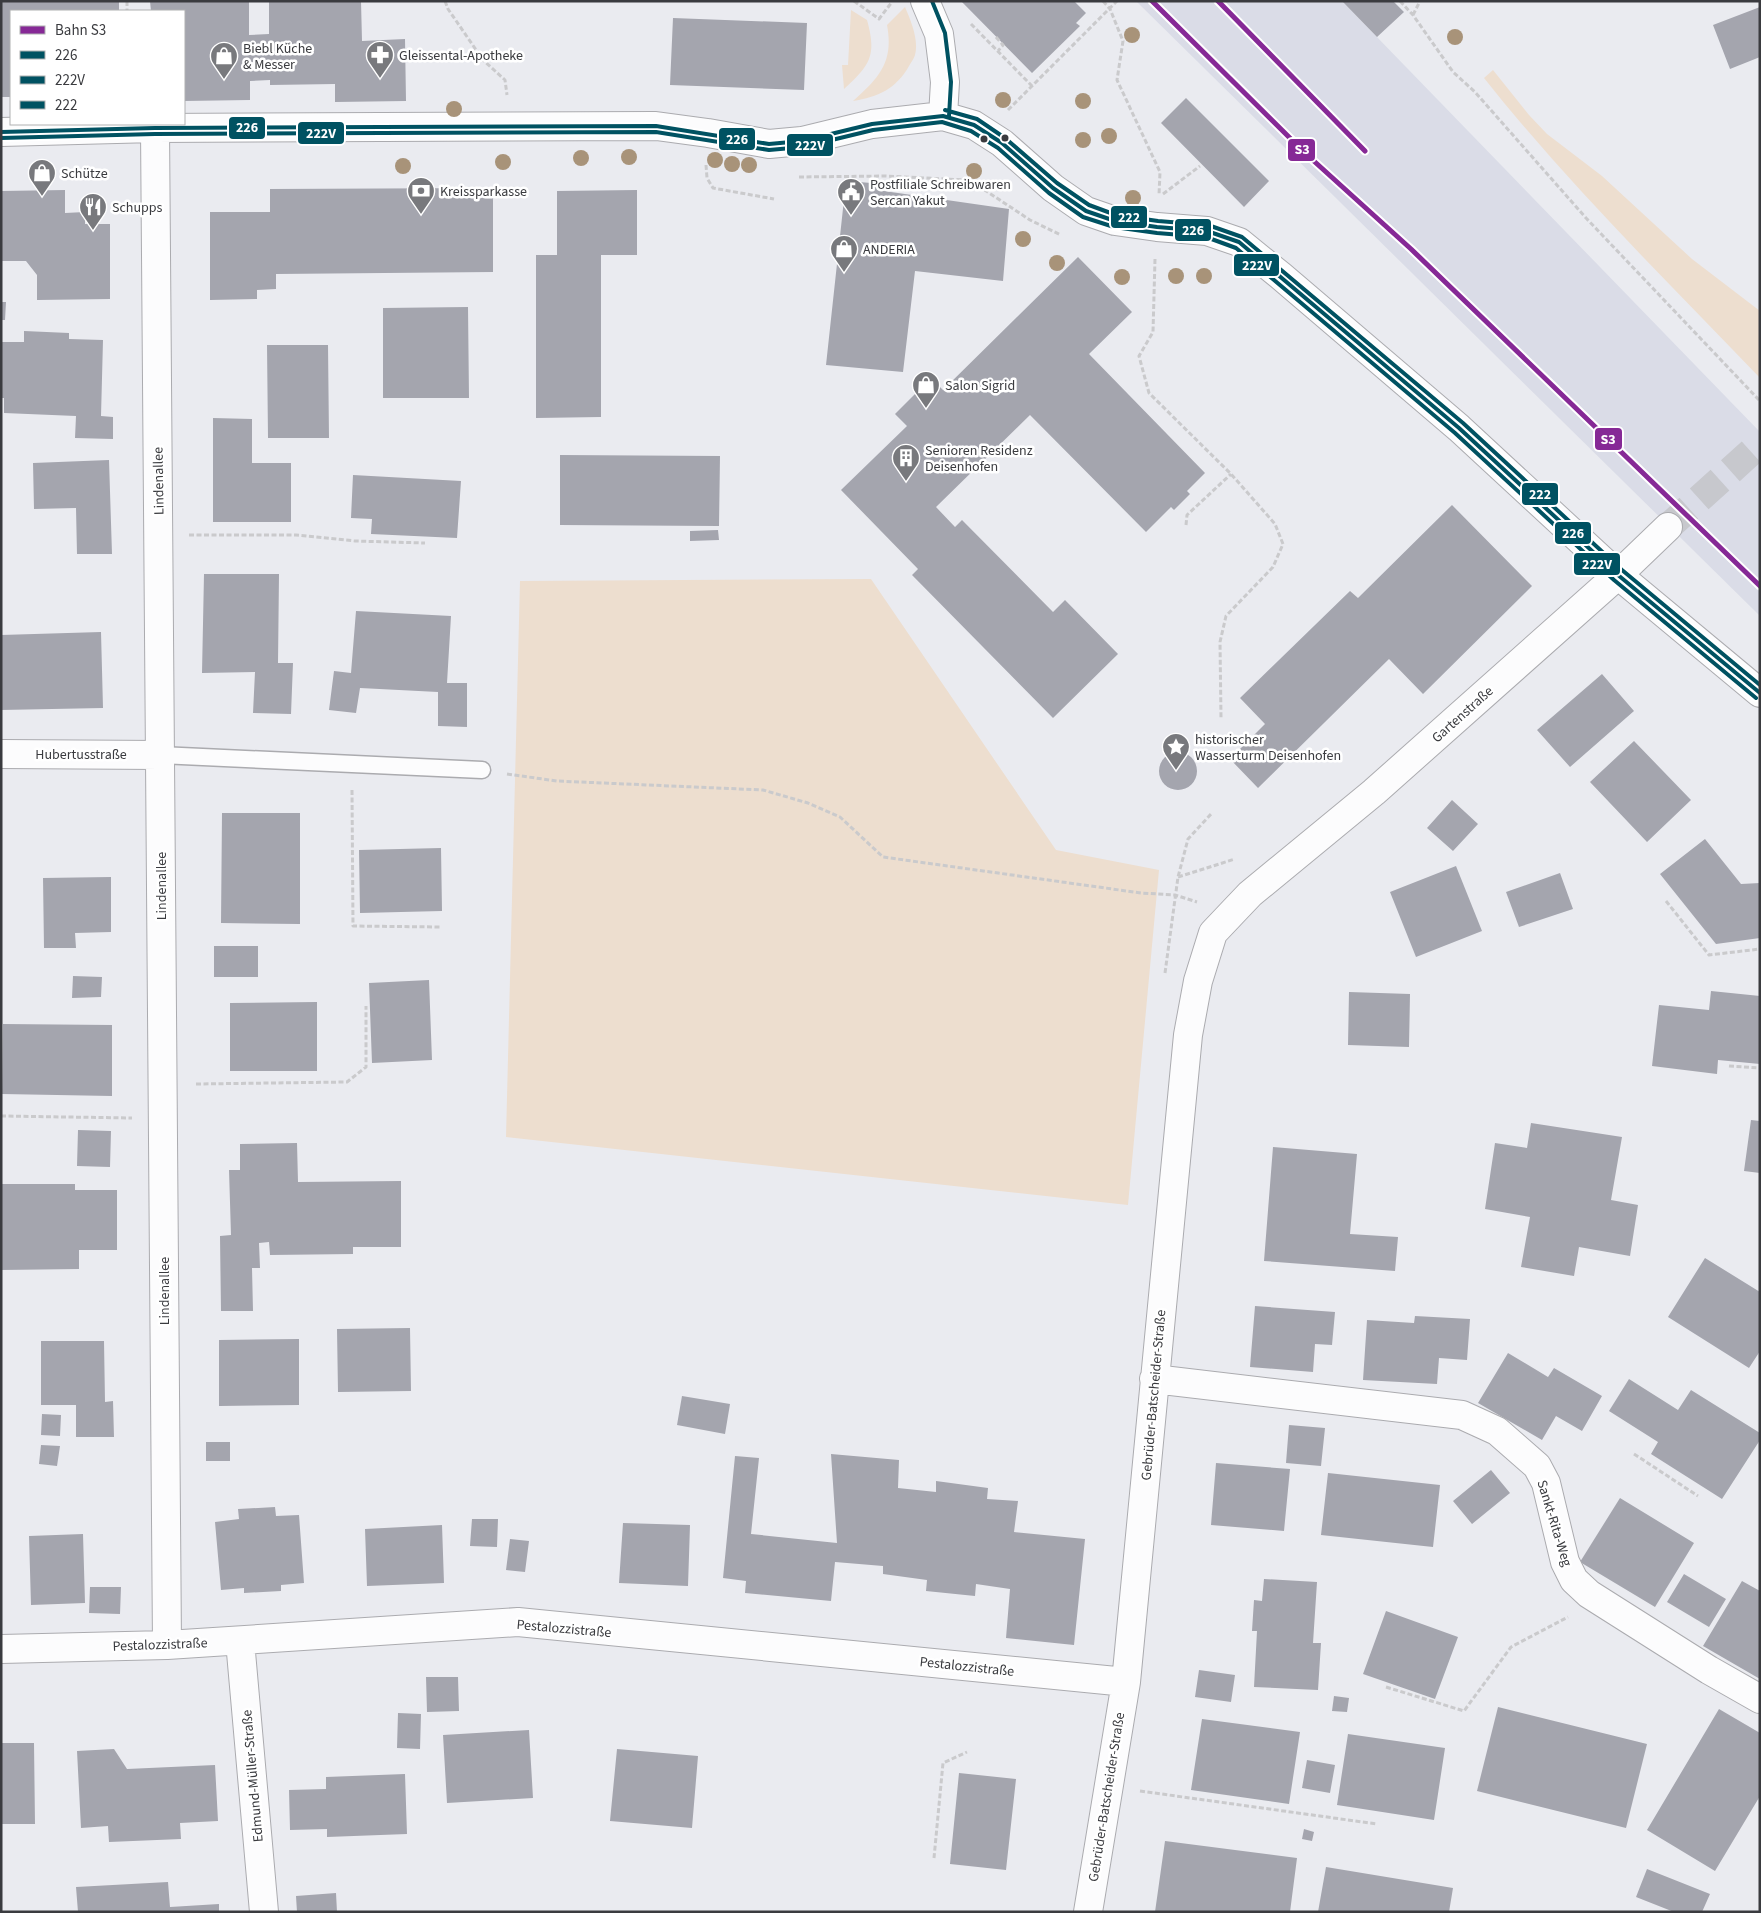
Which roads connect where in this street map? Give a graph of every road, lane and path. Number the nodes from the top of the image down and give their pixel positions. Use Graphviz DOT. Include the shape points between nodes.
graph roads {
  1 [pos="446,1"];
  2 [pos="854,1"];
  3 [pos="893,1"];
  4 [pos="925,1"];
  5 [pos="1103,1"];
  6 [pos="1116,1"];
  7 [pos="1400,1"];
  8 [pos="1420,1"];
  9 [pos="1110,9"];
  10 [pos="1413,14"];
  11 [pos="965,18"];
  12 [pos="990,43"];
  13 [pos="998,51"];
  14 [pos="1032,86"];
  15 [pos="1006,112"];
  16 [pos="943,116"];
  17 [pos="510,126"];
  18 [pos="155,128"];
  19 [pos="1,132"];
  20 [pos="708,133"];
  21 [pos="1200,166"];
  22 [pos="799,177"];
  23 [pos="774,199"];
  24 [pos="1066,237"];
  25 [pos="1155,252"];
  26 [pos="1760,401"];
  27 [pos="1231,474"];
  28 [pos="1186,526"];
  29 [pos="1668,528"];
  30 [pos="158,535"];
  31 [pos="425,542"];
  32 [pos="1618,575"];
  33 [pos="1760,693"];
  34 [pos="1221,718"];
  35 [pos="1,754"];
  36 [pos="160,755"];
  37 [pos="351,764"];
  38 [pos="482,770"];
  39 [pos="1235,859"];
  40 [pos="1178,877"];
  41 [pos="1250,894"];
  42 [pos="1666,902"];
  43 [pos="1231,914"];
  44 [pos="441,926"];
  45 [pos="1760,949"];
  46 [pos="366,1006"];
  47 [pos="1729,1066"];
  48 [pos="1760,1068"];
  49 [pos="162,1085"];
  50 [pos="1,1116"];
  51 [pos="163,1118"];
  52 [pos="1154,1379"];
  53 [pos="1634,1454"];
  54 [pos="1698,1496"];
  55 [pos="1600,1601"];
  56 [pos="240,1641"];
  57 [pos="167,1645"];
  58 [pos="1,1649"];
  59 [pos="1126,1682"];
  60 [pos="1386,1686"];
  61 [pos="1760,1699"];
  62 [pos="967,1752"];
  63 [pos="1107,1786"];
  64 [pos="1377,1824"];
  65 [pos="934,1858"];
  66 [pos="264,1912"];
  67 [pos="1088,1912"];
  1 -- 17 [label="path" via="448,10 483,60 505,80"];
  2 -- 3 [label="path" via="879,19"];
  4 -- 16 [label="street" via="939,34 945,82"];
  5 -- 9 [label="path"];
  6 -- 9 [label="path"];
  7 -- 10 [label="path"];
  8 -- 10 [label="path"];
  9 -- 14 [label="path"];
  9 -- 21 [label="path" via="1123,41 1117,80 1160,172 1159,197"];
  10 -- 26 [label="path" via="1453,72 1482,99 1586,218"];
  11 -- 12 [label="path"];
  12 -- 13 [label="path"];
  12 -- 13 [label="path" via="996,37 1003,45"];
  13 -- 14 [label="path"];
  14 -- 15 [label="path"];
  16 -- 20 [label="street" via="872,124 802,141 769,144"];
  16 -- 32 [label="street" via="974,125 1002,143 1053,188 1086,211 1115,221 1207,231 1239,242 1459,428"];
  17 -- 18 [label="street"];
  17 -- 20 [label="street" via="656,126"];
  18 -- 19 [label="street"];
  18 -- 30 [label="street, Lindenallee"];
  20 -- 23 [label="path" via="707,178 713,188"];
  22 -- 24 [label="path" via="885,176 964,180 1030,220"];
  25 -- 27 [label="path" via="1154,332 1139,356 1149,393"];
  27 -- 28 [label="path" via="1188,515"];
  27 -- 34 [label="path" via="1276,524 1283,544 1273,566 1226,616 1220,642"];
  29 -- 32 [label="street, Gartenstraße"];
  30 -- 31 [label="path" via="296,535 355,541"];
  30 -- 36 [label="street, Lindenallee"];
  32 -- 33 [label="street"];
  32 -- 41 [label="street, Gartenstraße" via="1374,792"];
  35 -- 36 [label="street, Hubertusstraße"];
  36 -- 37 [label="lane"];
  36 -- 49 [label="street, Lindenallee"];
  37 -- 38 [label="lane"];
  37 -- 44 [label="path" via="353,926"];
  38 -- 43 [label="path" via="557,781 763,790 808,803 840,817 883,857 1175,895"];
  39 -- 40 [label="path"];
  41 -- 43 [label="street, Gebrüder-Batscheider-Straße"];
  42 -- 45 [label="path" via="1709,955"];
  43 -- 52 [label="street, Gebrüder-Batscheider-Straße" via="1213,933 1198,981 1188,1034"];
  46 -- 49 [label="path" via="366,1068 347,1082"];
  47 -- 48 [label="path"];
  49 -- 51 [label="street, Lindenallee"];
  50 -- 51 [label="path"];
  51 -- 57 [label="street, Lindenallee"];
  52 -- 55 [label="street, Sankt-Rita-Weg" via="1462,1414 1498,1431 1537,1466 1546,1482 1565,1562 1574,1580"];
  52 -- 59 [label="street, Gebrüder-Batscheider-Straße"];
  53 -- 54 [label="path"];
  55 -- 60 [label="path" via="1511,1647 1464,1712"];
  55 -- 61 [label="street, Sankt-Rita-Weg"];
  56 -- 57 [label="street, Pestalozzistraße"];
  56 -- 59 [label="street, Pestalozzistraße" via="518,1622"];
  56 -- 66 [label="street, Edmund-Müller-Straße"];
  57 -- 58 [label="street, Pestalozzistraße"];
  59 -- 63 [label="street, Gebrüder-Batscheider-Straße"];
  62 -- 65 [label="path" via="943,1763"];
  63 -- 64 [label="path"];
  63 -- 67 [label="street, Gebrüder-Batscheider-Straße"];
}
